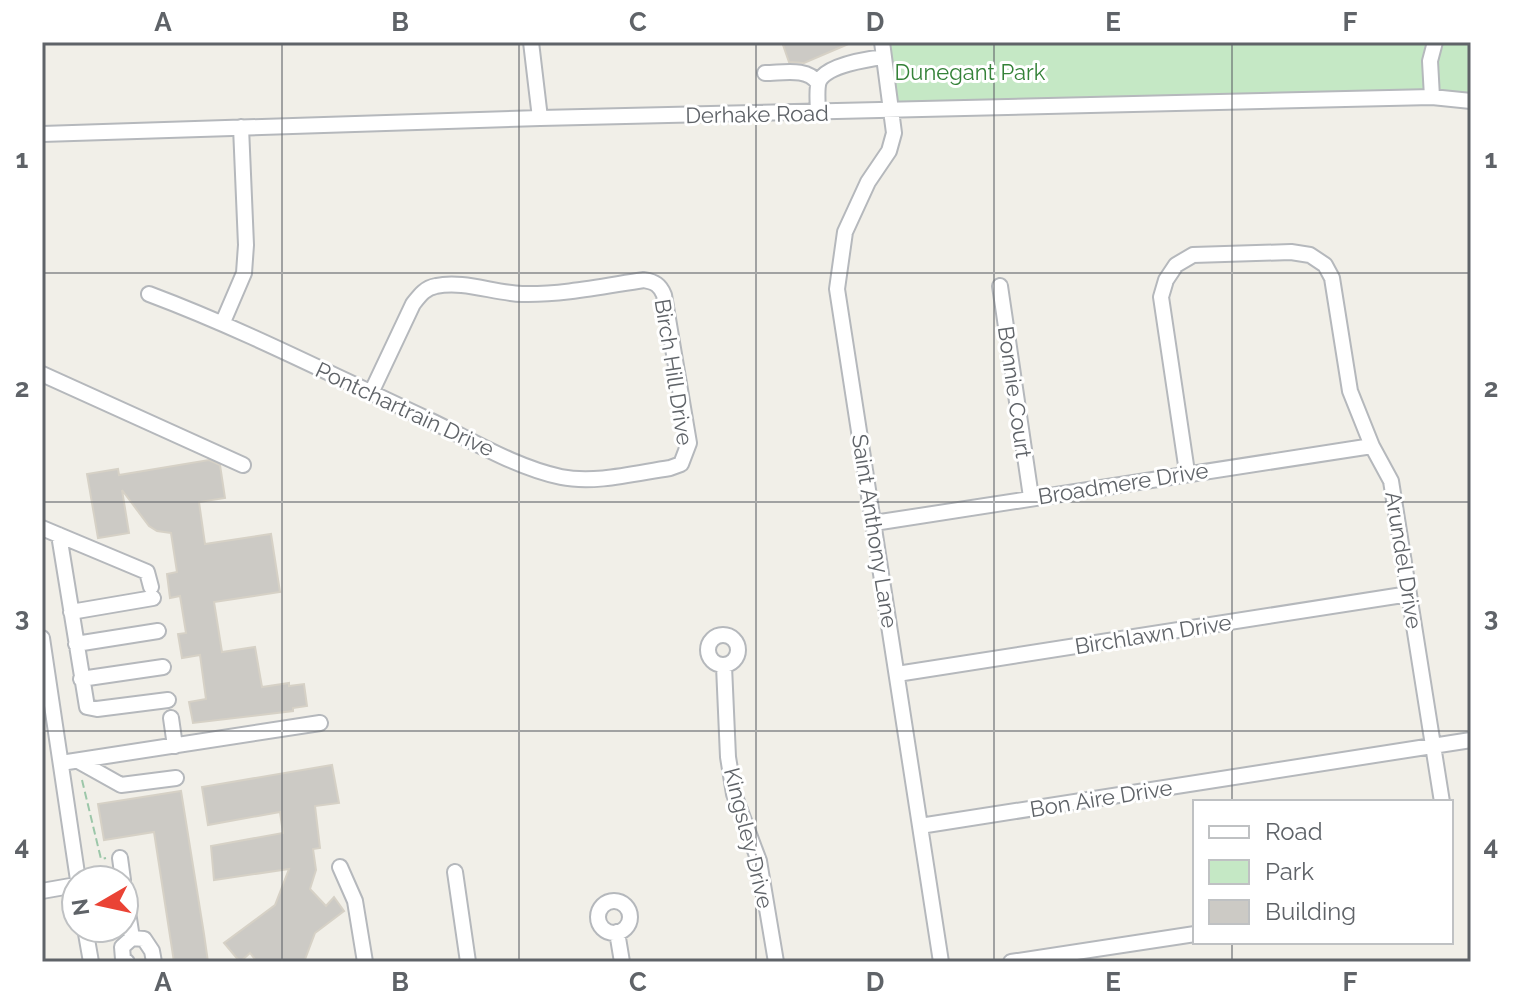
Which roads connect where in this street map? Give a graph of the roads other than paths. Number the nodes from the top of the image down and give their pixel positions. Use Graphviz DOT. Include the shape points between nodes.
graph roads {
  1 [pos="531,42"];
  2 [pos="1435,42"];
  3 [pos="883,49"];
  4 [pos="765,73"];
  5 [pos="818,83"];
  6 [pos="1432,97"];
  7 [pos="1471,101"];
  8 [pos="892,111"];
  9 [pos="818,113"];
  10 [pos="540,118"];
  11 [pos="241,127"];
  12 [pos="42,134"];
  13 [pos="1000,286"];
  14 [pos="149,294"];
  15 [pos="223,322"];
  16 [pos="42,374"];
  17 [pos="371,393"];
  18 [pos="1372,446"];
  19 [pos="243,465"];
  20 [pos="670,468"];
  21 [pos="1187,472"];
  22 [pos="1031,497"];
  23 [pos="874,523"];
  24 [pos="42,528"];
  25 [pos="59,535"];
  26 [pos="1409,594"];
  27 [pos="71,612"];
  28 [pos="158,631"];
  29 [pos="42,638"];
  30 [pos="76,644"];
  31 [pos="724,666"];
  32 [pos="163,667"];
  33 [pos="897,674"];
  34 [pos="81,679"];
  35 [pos="168,700"];
  36 [pos="171,718"];
  37 [pos="320,723"];
  38 [pos="1471,740"];
  39 [pos="175,746"];
  40 [pos="1434,746"];
  41 [pos="77,761"];
  42 [pos="61,763"];
  43 [pos="176,778"];
  44 [pos="1442,800"];
  45 [pos="920,826"];
  46 [pos="120,858"];
  47 [pos="75,864"];
  48 [pos="121,864"];
  49 [pos="340,867"];
  50 [pos="455,872"];
  51 [pos="617,932"];
  52 [pos="1193,934"];
  53 [pos="140,939"];
  54 [pos="125,944"];
  55 [pos="127,962"];
  56 [pos="154,962"];
  57 [pos="365,962"];
  58 [pos="468,962"];
  59 [pos="622,962"];
  60 [pos="776,962"];
  61 [pos="941,962"];
  62 [pos="1011,962"];
  1 -- 10 [label="street"];
  2 -- 6 [label="street"];
  3 -- 5 [label="street" via="824,75"];
  3 -- 8 [label="street, Saint Anthony Lane"];
  4 -- 5 [label="street" via="806,72"];
  5 -- 9 [label="street"];
  6 -- 7 [label="street, Derhake Road"];
  6 -- 8 [label="street, Derhake Road"];
  8 -- 9 [label="street, Derhake Road"];
  8 -- 23 [label="street, Saint Anthony Lane" via="889,151 845,232 837,289"];
  9 -- 10 [label="street, Derhake Road"];
  10 -- 11 [label="street, Derhake Road"];
  11 -- 12 [label="street, Derhake Road"];
  11 -- 15 [label="street" via="244,273"];
  13 -- 22 [label="street, Bonnie Court"];
  14 -- 15 [label="street, Pontchartrain Drive"];
  15 -- 17 [label="street, Pontchartrain Drive"];
  16 -- 19 [label="street"];
  17 -- 20 [label="street, Pontchartrain Drive" via="562,477"];
  17 -- 20 [label="street, Birch Hill Drive" via="413,304 433,286 546,294 653,282 664,295 689,443 681,464"];
  18 -- 21 [label="street, Broadmere Drive"];
  18 -- 21 [label="street, Arundel Drive" via="1350,391 1332,278 1325,265 1291,252 1193,255 1176,265 1161,297"];
  18 -- 26 [label="street, Arundel Drive" via="1391,481"];
  21 -- 22 [label="street, Broadmere Drive"];
  22 -- 23 [label="street, Broadmere Drive"];
  23 -- 33 [label="street, Saint Anthony Lane"];
  24 -- 25 [label="street"];
  25 -- 27 [label="street"];
  25 -- 27 [label="street" via="147,572 152,592"];
  26 -- 33 [label="street, Birchlawn Drive"];
  26 -- 40 [label="street, Arundel Drive"];
  27 -- 30 [label="street"];
  28 -- 30 [label="street"];
  29 -- 42 [label="street"];
  30 -- 34 [label="street"];
  31 -- 60 [label="street, Kingsley Drive" via="734,794 759,861"];
  32 -- 34 [label="street"];
  33 -- 45 [label="street, Saint Anthony Lane"];
  34 -- 35 [label="street" via="85,703 92,709"];
  36 -- 39 [label="street"];
  37 -- 39 [label="street"];
  38 -- 40 [label="street, Bon Aire Drive"];
  39 -- 41 [label="street"];
  40 -- 44 [label="street, Arundel Drive"];
  40 -- 45 [label="street, Bon Aire Drive"];
  41 -- 42 [label="street"];
  41 -- 43 [label="street" via="121,785"];
  42 -- 47 [label="street"];
  45 -- 61 [label="street, Saint Anthony Lane"];
  46 -- 48 [label="street"];
  49 -- 57 [label="street" via="355,901"];
  50 -- 58 [label="street"];
  51 -- 59 [label="street"];
  52 -- 62 [label="street"];
  53 -- 56 [label="street"];
  54 -- 55 [label="street"];
}
